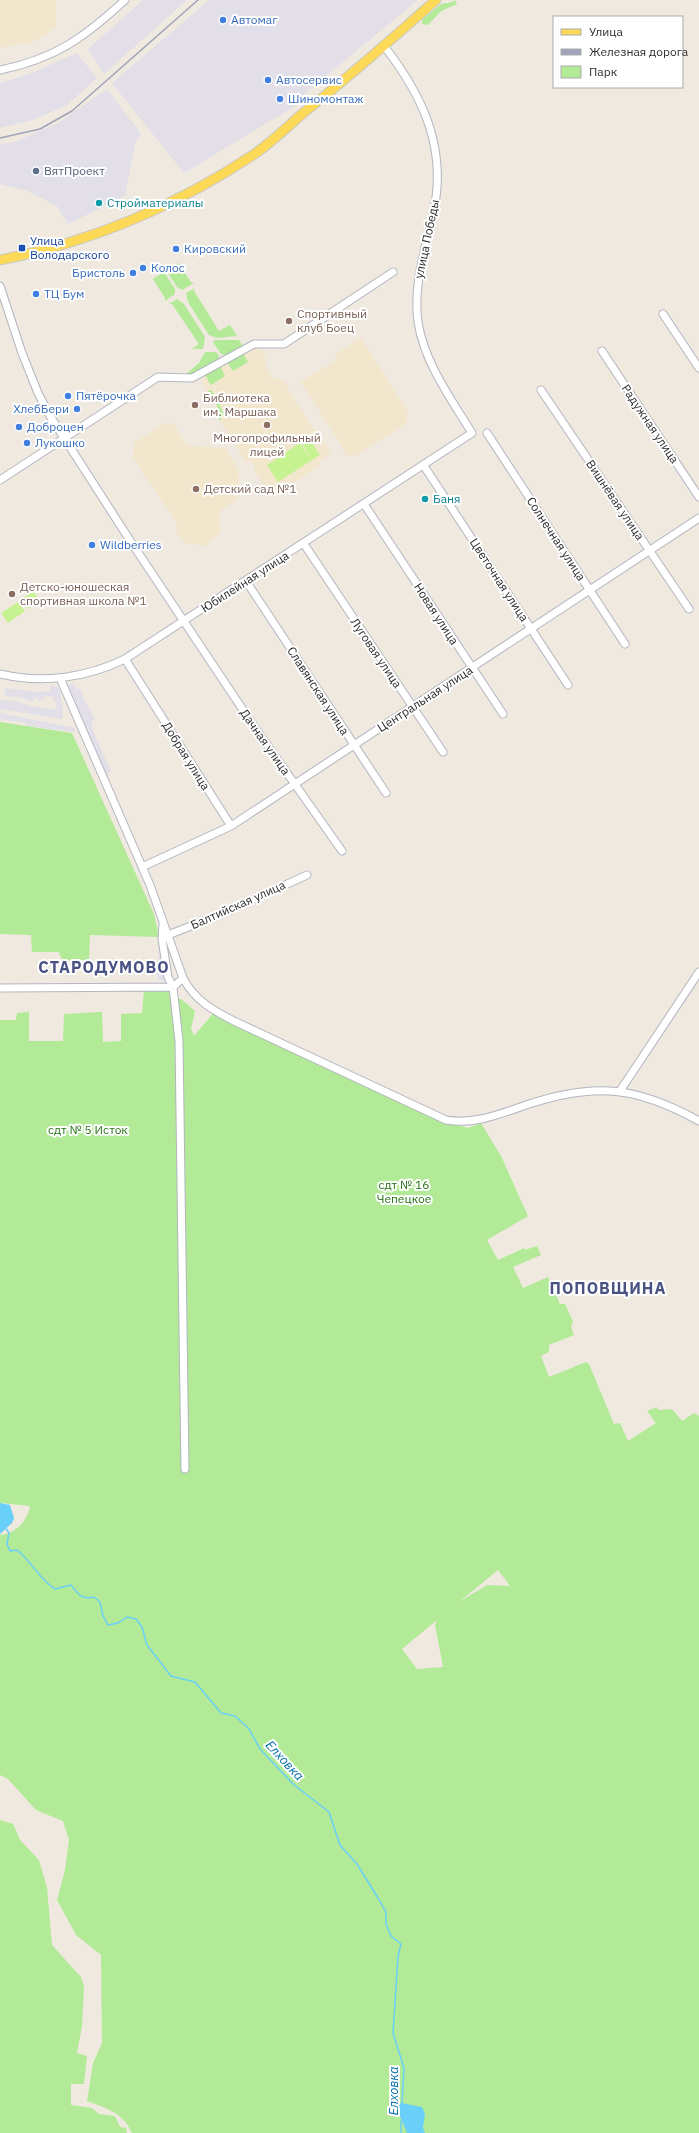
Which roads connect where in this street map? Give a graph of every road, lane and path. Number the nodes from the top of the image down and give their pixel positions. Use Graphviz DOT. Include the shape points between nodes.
graph roads {
  1 [pos="125,0"];
  2 [pos="436,0"];
  3 [pos="384,46"];
  4 [pos="0,70"];
  5 [pos="0,260"];
  6 [pos="393,272"];
  7 [pos="0,286"];
  8 [pos="663,314"];
  9 [pos="602,351"];
  10 [pos="699,368"];
  11 [pos="541,390"];
  12 [pos="472,433"];
  13 [pos="487,433"];
  14 [pos="64,439"];
  15 [pos="424,466"];
  16 [pos="0,480"];
  17 [pos="699,497"];
  18 [pos="364,504"];
  19 [pos="699,518"];
  20 [pos="304,544"];
  21 [pos="650,550"];
  22 [pos="246,581"];
  23 [pos="590,592"];
  24 [pos="689,609"];
  25 [pos="184,621"];
  26 [pos="532,630"];
  27 [pos="625,644"];
  28 [pos="125,659"];
  29 [pos="472,669"];
  30 [pos="0,674"];
  31 [pos="60,678"];
  32 [pos="568,685"];
  33 [pos="413,707"];
  34 [pos="503,714"];
  35 [pos="354,745"];
  36 [pos="443,752"];
  37 [pos="295,784"];
  38 [pos="386,792"];
  39 [pos="231,826"];
  40 [pos="342,851"];
  41 [pos="142,867"];
  42 [pos="307,875"];
  43 [pos="163,920"];
  44 [pos="168,935"];
  45 [pos="699,972"];
  46 [pos="183,978"];
  47 [pos="173,986"];
  48 [pos="0,988"];
  49 [pos="620,1091"];
  50 [pos="699,1121"];
  51 [pos="185,1469"];
  1 -- 4 [label="street" via="90,31 55,53 27,64"];
  2 -- 3 [label="main road"];
  3 -- 5 [label="main road" via="254,154 180,199 90,236"];
  3 -- 12 [label="street, улица Победы" via="420,104 435,144 435,204 418,276 418,323 424,346 434,368"];
  6 -- 14 [label="street" via="284,344 254,344 192,378 158,377"];
  7 -- 14 [label="street" via="38,394"];
  8 -- 10 [label="street"];
  9 -- 17 [label="street, Радужная улица"];
  11 -- 21 [label="street, Вишнёвая улица"];
  12 -- 15 [label="street, Юбилейная улица"];
  13 -- 23 [label="street, Солнечная улица"];
  14 -- 16 [label="street"];
  14 -- 25 [label="street"];
  15 -- 18 [label="street, Юбилейная улица"];
  15 -- 26 [label="street, Цветочная улица"];
  18 -- 20 [label="street, Юбилейная улица"];
  18 -- 29 [label="street, Новая улица"];
  19 -- 21 [label="street, Центральная улица"];
  20 -- 22 [label="street, Юбилейная улица"];
  20 -- 33 [label="street, Луговая улица"];
  21 -- 23 [label="street, Центральная улица"];
  21 -- 24 [label="street, Вишнёвая улица"];
  22 -- 25 [label="street, Юбилейная улица"];
  22 -- 35 [label="street, Славянская улица"];
  23 -- 26 [label="street, Центральная улица"];
  23 -- 27 [label="street, Солнечная улица"];
  25 -- 28 [label="street, Юбилейная улица"];
  25 -- 37 [label="street, Дачная улица"];
  26 -- 29 [label="street, Центральная улица"];
  26 -- 32 [label="street, Цветочная улица"];
  28 -- 31 [label="street, Юбилейная улица" via="98,671"];
  28 -- 39 [label="street, Добрая улица"];
  29 -- 33 [label="street, Центральная улица"];
  29 -- 34 [label="street, Новая улица"];
  30 -- 31 [label="street, Юбилейная улица" via="28,679"];
  31 -- 41 [label="street"];
  33 -- 35 [label="street, Центральная улица"];
  33 -- 36 [label="street, Луговая улица"];
  35 -- 37 [label="street, Центральная улица"];
  35 -- 38 [label="street, Славянская улица"];
  37 -- 39 [label="street, Центральная улица"];
  37 -- 40 [label="street, Дачная улица"];
  39 -- 41 [label="street, Центральная улица"];
  41 -- 43 [label="street"];
  42 -- 44 [label="street, Балтийская улица" via="219,916"];
  43 -- 44 [label="street"];
  43 -- 47 [label="street" via="162,939 166,967"];
  44 -- 46 [label="street"];
  45 -- 49 [label="street"];
  46 -- 47 [label="street"];
  46 -- 49 [label="street" via="196,996 217,1012 446,1120 468,1122 487,1119 546,1099 576,1092"];
  47 -- 48 [label="street"];
  47 -- 51 [label="street" via="179,1041"];
  49 -- 50 [label="street" via="649,1097 675,1107"];
}
